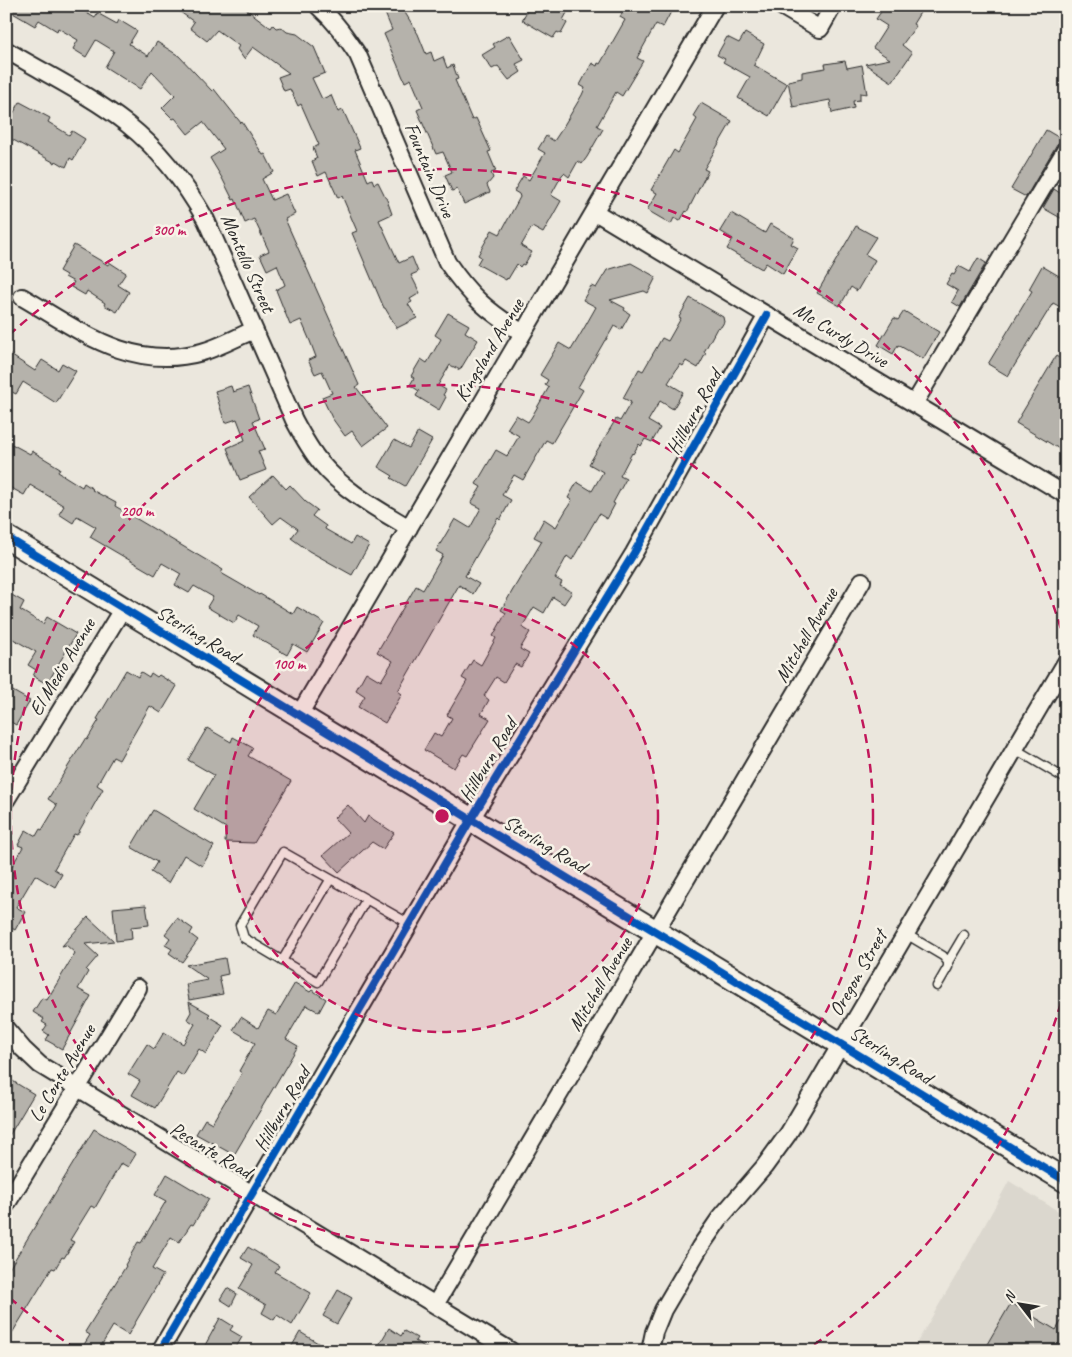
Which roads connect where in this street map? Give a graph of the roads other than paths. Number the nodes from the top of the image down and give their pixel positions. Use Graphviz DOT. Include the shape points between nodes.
graph roads {
  1 [pos="318,6"];
  2 [pos="715,6"];
  3 [pos="781,6"];
  4 [pos="834,6"];
  5 [pos="6,50"];
  6 [pos="1066,149"];
  7 [pos="595,212"];
  8 [pos="22,297"];
  9 [pos="767,315"];
  10 [pos="254,330"];
  11 [pos="523,333"];
  12 [pos="914,404"];
  13 [pos="1066,495"];
  14 [pos="409,528"];
  15 [pos="6,537"];
  16 [pos="862,581"];
  17 [pos="123,608"];
  18 [pos="1066,662"];
  19 [pos="299,715"];
  20 [pos="1015,749"];
  21 [pos="1066,779"];
  22 [pos="8,791"];
  23 [pos="471,819"];
  24 [pos="330,880"];
  25 [pos="366,900"];
  26 [pos="410,924"];
  27 [pos="656,931"];
  28 [pos="906,934"];
  29 [pos="964,935"];
  30 [pos="282,961"];
  31 [pos="948,962"];
  32 [pos="937,986"];
  33 [pos="138,988"];
  34 [pos="6,1028"];
  35 [pos="842,1044"];
  36 [pos="77,1088"];
  37 [pos="1066,1181"];
  38 [pos="252,1194"];
  39 [pos="6,1205"];
  40 [pos="435,1305"];
  41 [pos="160,1351"];
  42 [pos="511,1351"];
  43 [pos="650,1351"];
  1 -- 11 [label="street, Fountain Drive" via="344,34 358,56 447,262 477,300"];
  2 -- 7 [label="street, Kingsland Avenue"];
  3 -- 4 [label="street" via="820,29"];
  5 -- 10 [label="street, Montello Street" via="103,107 153,147 191,194 206,220"];
  6 -- 12 [label="street"];
  7 -- 9 [label="street, Mc Curdy Drive"];
  7 -- 11 [label="street, Kingsland Avenue"];
  8 -- 10 [label="street" via="96,340 137,356 178,357 203,352"];
  9 -- 12 [label="street, Mc Curdy Drive"];
  9 -- 23 [label="street, Hillburn Road" via="634,553"];
  10 -- 14 [label="street, Montello Street" via="294,420 321,463 359,498"];
  11 -- 14 [label="street, Kingsland Avenue"];
  12 -- 13 [label="street, Mc Curdy Drive"];
  14 -- 19 [label="street, Kingsland Avenue"];
  15 -- 17 [label="street, Sterling Road"];
  16 -- 27 [label="street, Mitchell Avenue"];
  17 -- 19 [label="street, Sterling Road"];
  17 -- 22 [label="street, El Medio Avenue"];
  18 -- 20 [label="street, Oregon Street"];
  19 -- 23 [label="street, Sterling Road"];
  20 -- 21 [label="lane"];
  20 -- 28 [label="street, Oregon Street"];
  23 -- 26 [label="street, Hillburn Road"];
  23 -- 27 [label="street, Sterling Road"];
  24 -- 25 [label="lane"];
  24 -- 30 [label="lane"];
  24 -- 30 [label="lane" via="284,852 240,925 244,938"];
  25 -- 26 [label="lane"];
  25 -- 30 [label="lane" via="318,982"];
  26 -- 38 [label="street, Hillburn Road"];
  27 -- 35 [label="street, Sterling Road"];
  27 -- 40 [label="street, Mitchell Avenue"];
  28 -- 31 [label="lane"];
  28 -- 35 [label="street, Oregon Street"];
  29 -- 31 [label="lane"];
  31 -- 32 [label="lane"];
  33 -- 36 [label="street, Le Conte Avenue"];
  34 -- 36 [label="street, Pesante Road" via="22,1049"];
  35 -- 37 [label="street, Sterling Road"];
  35 -- 43 [label="street, Oregon Street" via="788,1134 700,1247 663,1310"];
  36 -- 38 [label="street, Pesante Road"];
  36 -- 39 [label="street, Le Conte Avenue"];
  38 -- 40 [label="street, Pesante Road"];
  38 -- 41 [label="street, Hillburn Road"];
  40 -- 42 [label="street, Pesante Road"];
}
